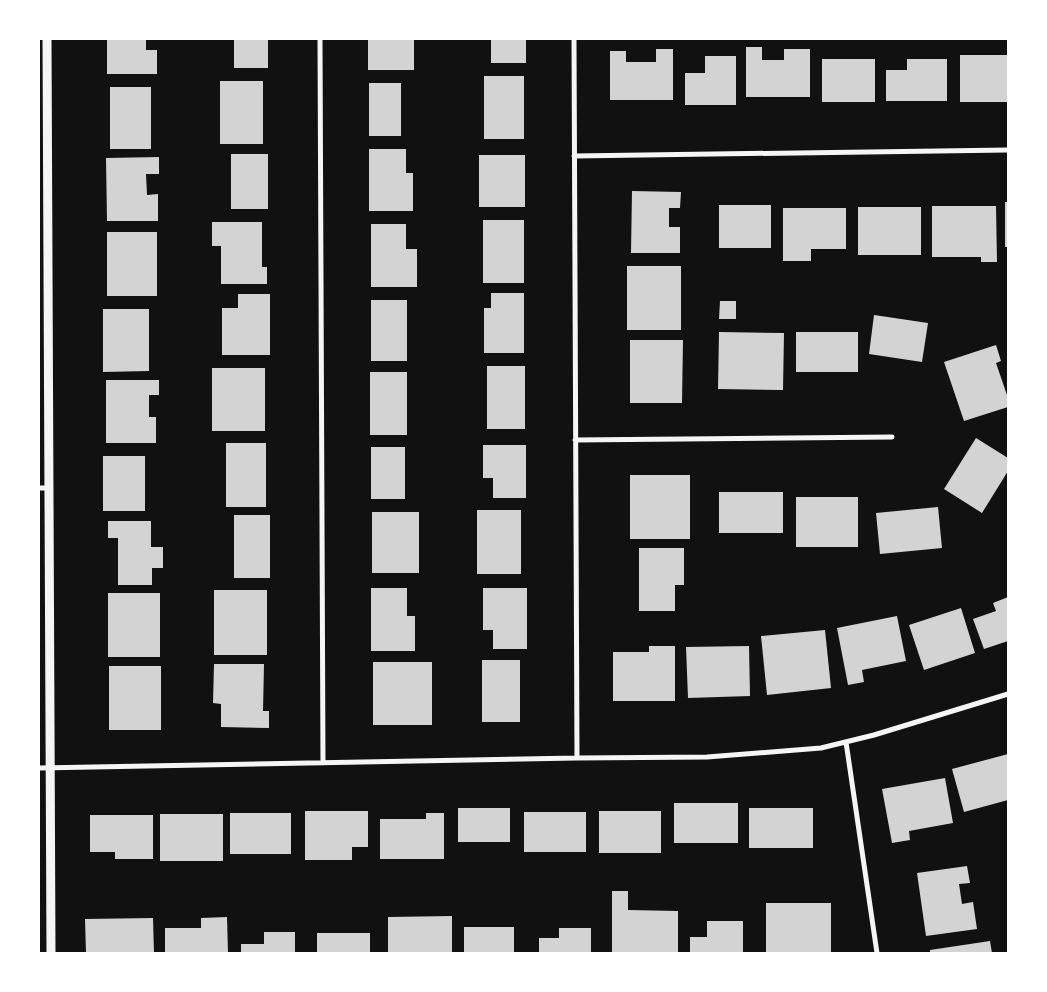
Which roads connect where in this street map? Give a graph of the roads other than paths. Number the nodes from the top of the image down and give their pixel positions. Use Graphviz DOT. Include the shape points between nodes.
graph roads {
  1 [pos="47,39"];
  2 [pos="320,39"];
  3 [pos="574,39"];
  4 [pos="1008,150"];
  5 [pos="574,156"];
  6 [pos="43,167"];
  7 [pos="892,437"];
  8 [pos="575,440"];
  9 [pos="39,488"];
  10 [pos="49,488"];
  11 [pos="1008,694"];
  12 [pos="846,742"];
  13 [pos="578,758"];
  14 [pos="323,763"];
  15 [pos="39,768"];
  16 [pos="50,768"];
  17 [pos="51,953"];
  18 [pos="877,953"];
  1 -- 6 [label="street"];
  2 -- 14 [label="street"];
  3 -- 5 [label="street"];
  4 -- 5 [label="street"];
  5 -- 8 [label="street"];
  6 -- 10 [label="street"];
  7 -- 8 [label="street"];
  8 -- 13 [label="street"];
  9 -- 10 [label="street"];
  10 -- 16 [label="street"];
  11 -- 12 [label="street"];
  12 -- 13 [label="street" via="821,748 707,757"];
  12 -- 18 [label="street"];
  13 -- 14 [label="street"];
  14 -- 16 [label="street"];
  15 -- 16 [label="street"];
  16 -- 17 [label="street"];
}
